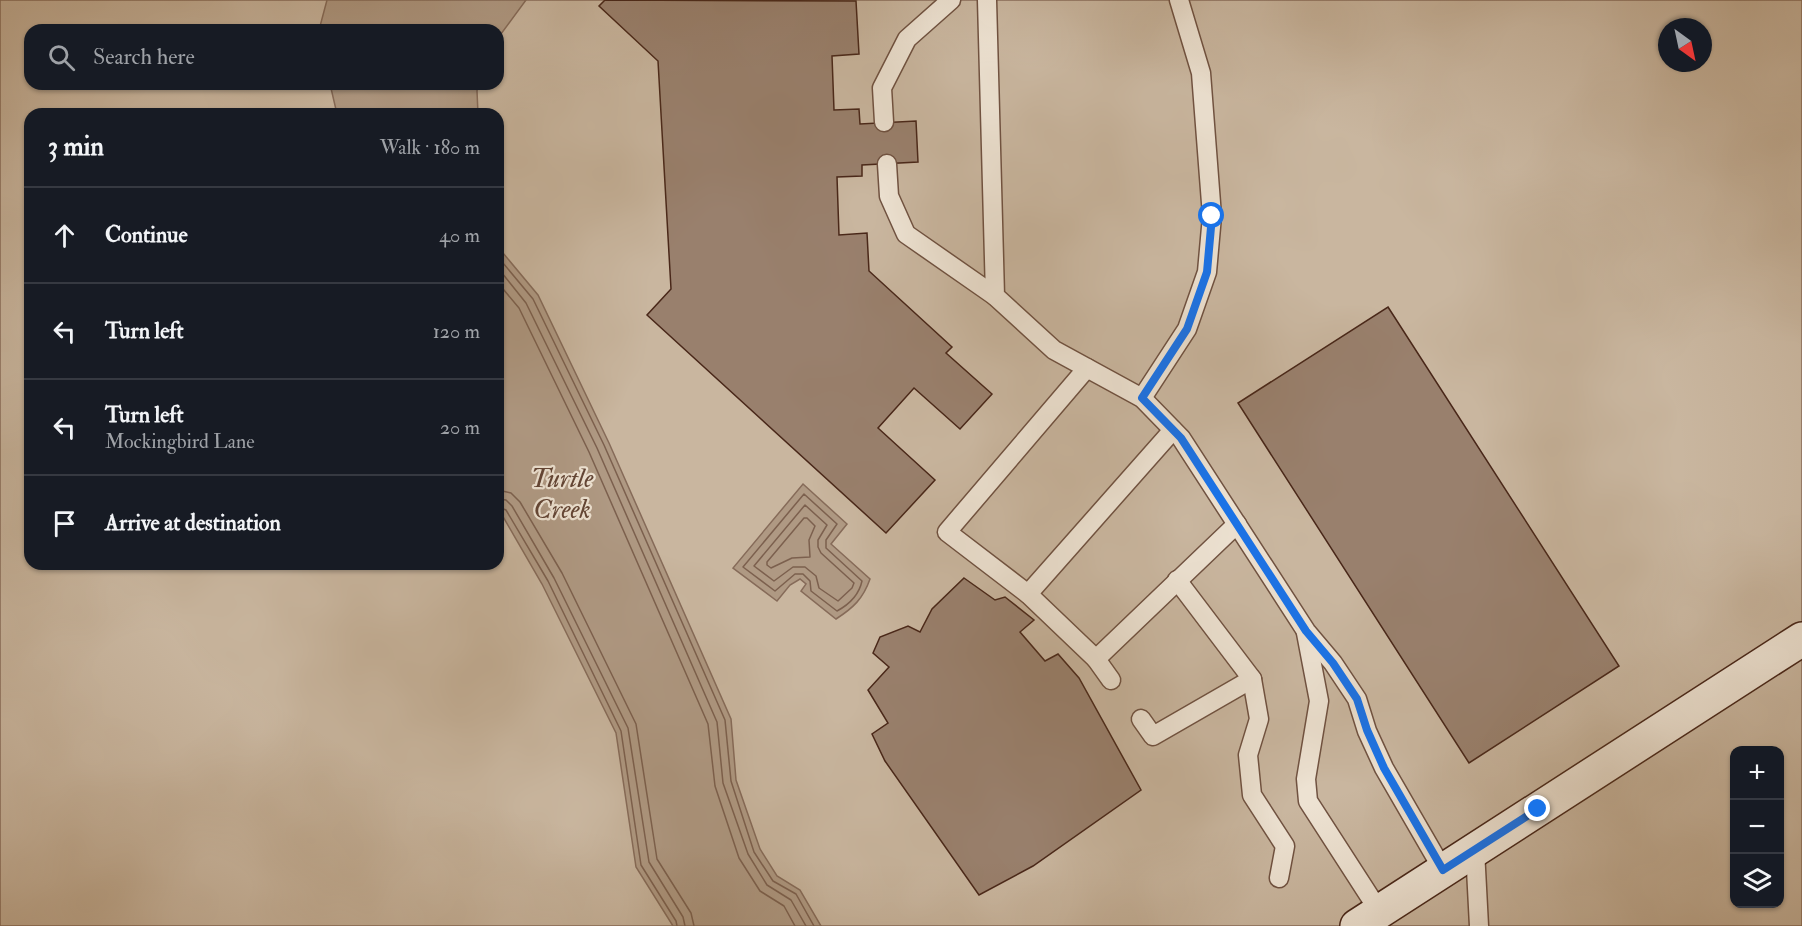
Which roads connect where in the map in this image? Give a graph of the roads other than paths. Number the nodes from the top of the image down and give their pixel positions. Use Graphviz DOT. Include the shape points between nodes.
graph roads {
  1 [pos="951,0"];
  2 [pos="987,0"];
  3 [pos="1179,0"];
  4 [pos="884,122"];
  5 [pos="886,164"];
  6 [pos="995,296"];
  7 [pos="1087,368"];
  8 [pos="1142,398"];
  9 [pos="1173,430"];
  10 [pos="1237,524"];
  11 [pos="1177,580"];
  12 [pos="1028,594"];
  13 [pos="1306,631"];
  14 [pos="1802,639"];
  15 [pos="1096,659"];
  16 [pos="1252,679"];
  17 [pos="1111,680"];
  18 [pos="1141,720"];
  19 [pos="1474,850"];
  20 [pos="1443,870"];
  21 [pos="1279,878"];
  22 [pos="1368,919"];
  23 [pos="1479,926"];
  1 -- 4 [label="lane" via="907,39 882,88"];
  2 -- 6 [label="lane"];
  3 -- 8 [label="lane" via="1201,73 1212,216 1207,272 1187,329"];
  5 -- 6 [label="lane" via="889,196 906,234"];
  6 -- 7 [label="lane" via="1054,350"];
  7 -- 8 [label="lane"];
  7 -- 12 [label="lane" via="947,532"];
  8 -- 9 [label="lane"];
  9 -- 10 [label="lane"];
  9 -- 12 [label="lane"];
  10 -- 11 [label="lane"];
  10 -- 13 [label="lane"];
  11 -- 15 [label="lane"];
  11 -- 16 [label="lane"];
  12 -- 15 [label="lane"];
  13 -- 20 [label="lane" via="1357,699 1384,768"];
  13 -- 22 [label="lane" via="1319,701 1306,779 1308,801"];
  14 -- 19 [label="main road"];
  15 -- 17 [label="lane"];
  16 -- 18 [label="lane" via="1153,736"];
  16 -- 21 [label="lane" via="1259,720 1248,755 1252,795 1285,846"];
  19 -- 20 [label="main road"];
  19 -- 23 [label="lane"];
  20 -- 22 [label="main road"];
}
